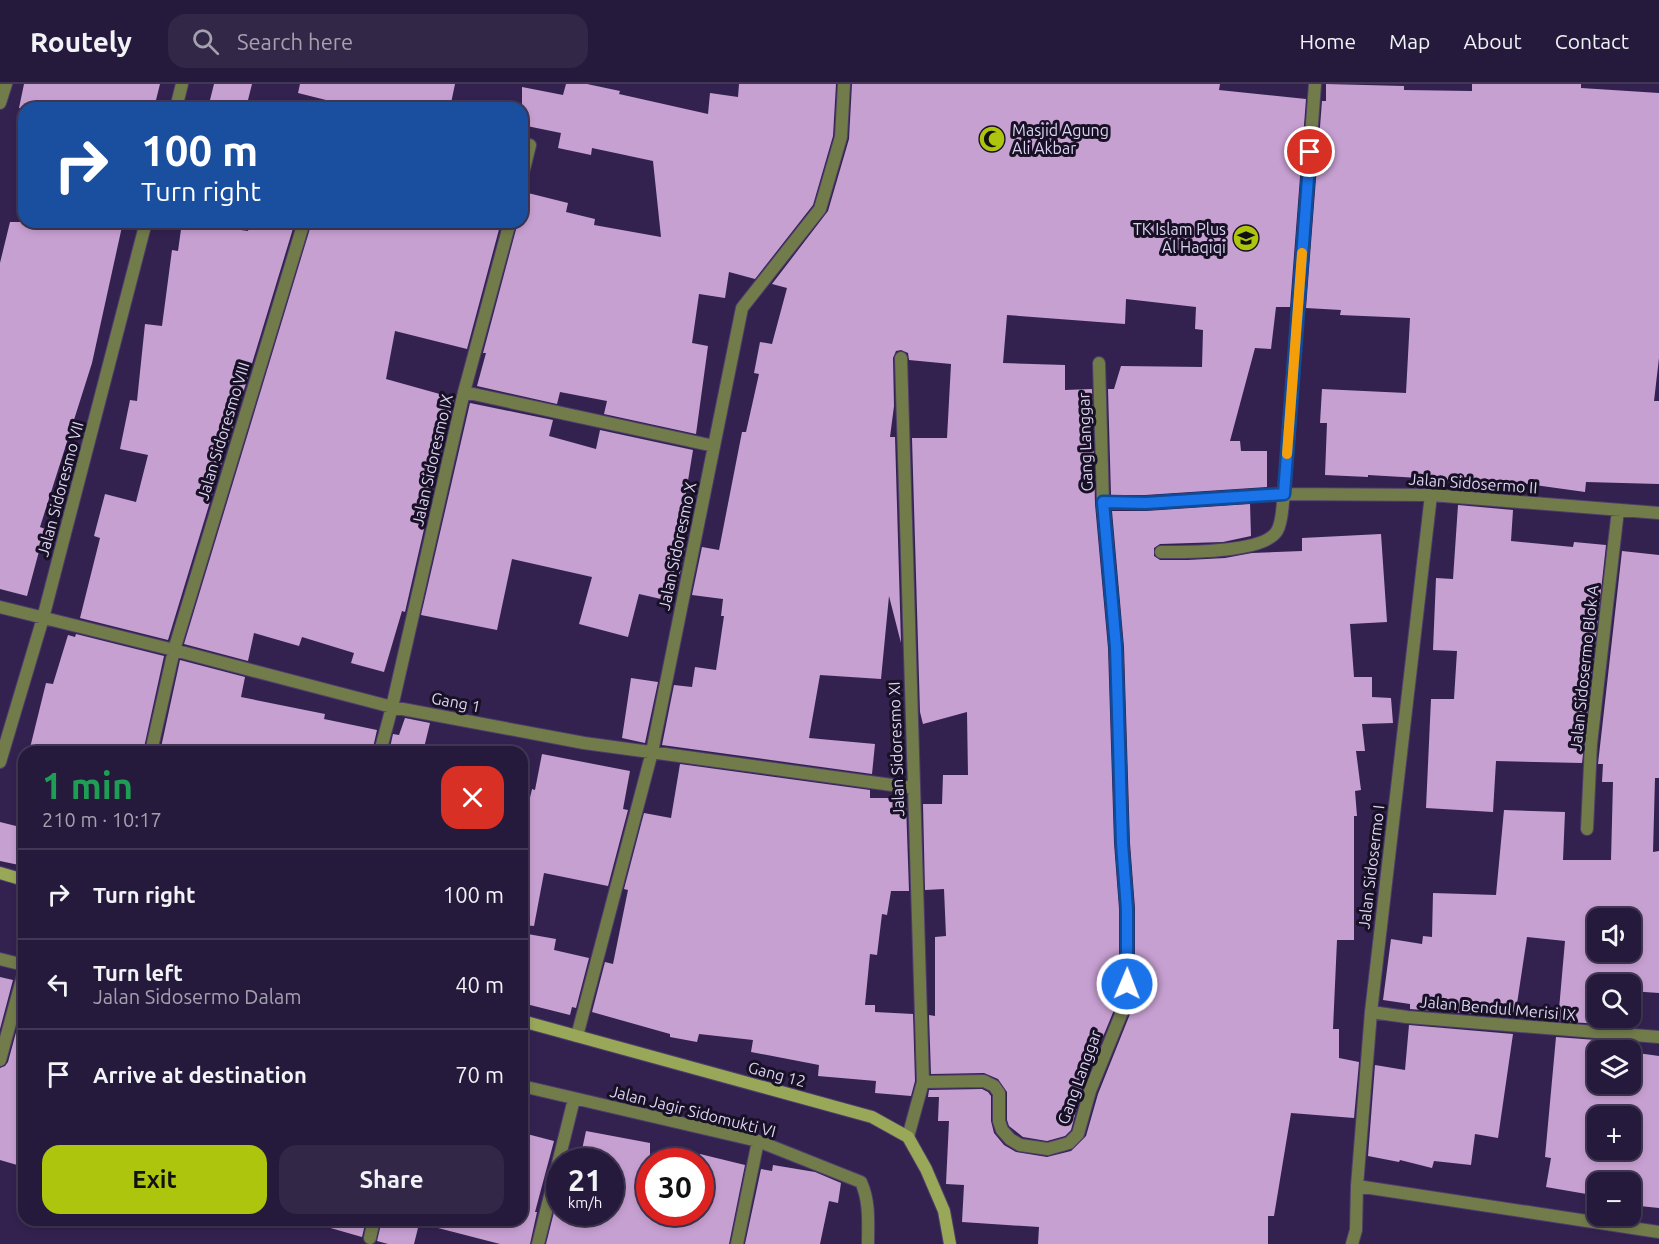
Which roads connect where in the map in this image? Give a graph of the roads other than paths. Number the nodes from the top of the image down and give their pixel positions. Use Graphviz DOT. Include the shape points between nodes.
graph roads {
  1 [pos="6,84"];
  2 [pos="182,84"];
  3 [pos="844,84"];
  4 [pos="1315,84"];
  5 [pos="178,102"];
  6 [pos="0,104"];
  7 [pos="530,145"];
  8 [pos="528,153"];
  9 [pos="144,228"];
  10 [pos="302,228"];
  11 [pos="508,228"];
  12 [pos="901,358"];
  13 [pos="1099,363"];
  14 [pos="464,392"];
  15 [pos="714,446"];
  16 [pos="1284,494"];
  17 [pos="1431,495"];
  18 [pos="1103,502"];
  19 [pos="1618,510"];
  20 [pos="1659,513"];
  21 [pos="1161,552"];
  22 [pos="0,608"];
  23 [pos="43,618"];
  24 [pos="174,650"];
  25 [pos="392,707"];
  26 [pos="151,746"];
  27 [pos="382,746"];
  28 [pos="652,752"];
  29 [pos="0,762"];
  30 [pos="914,788"];
  31 [pos="1587,829"];
  32 [pos="0,873"];
  33 [pos="18,878"];
  34 [pos="0,959"];
  35 [pos="18,964"];
  36 [pos="18,994"];
  37 [pos="1371,1012"];
  38 [pos="528,1023"];
  39 [pos="577,1036"];
  40 [pos="1659,1037"];
  41 [pos="0,1060"];
  42 [pos="923,1082"];
  43 [pos="528,1088"];
  44 [pos="574,1099"];
  45 [pos="908,1137"];
  46 [pos="758,1141"];
  47 [pos="1357,1186"];
  48 [pos="373,1226"];
  49 [pos="1659,1232"];
  50 [pos="370,1238"];
  51 [pos="538,1244"];
  52 [pos="736,1244"];
  53 [pos="868,1244"];
  54 [pos="950,1244"];
  55 [pos="1352,1244"];
  1 -- 6 [label="street"];
  2 -- 5 [label="street"];
  3 -- 15 [label="street, Jalan Sidoresmo X" via="841,136 820,209 742,308"];
  4 -- 16 [label="street"];
  7 -- 8 [label="street"];
  9 -- 23 [label="street, Jalan Sidoresmo VII"];
  10 -- 24 [label="street, Jalan Sidoresmo VIII"];
  11 -- 14 [label="street, Jalan Sidoresmo IX"];
  12 -- 30 [label="street, Jalan Sidoresmo XI"];
  13 -- 18 [label="street, Gang Langgar"];
  14 -- 15 [label="street"];
  14 -- 25 [label="street, Jalan Sidoresmo IX"];
  15 -- 28 [label="street, Jalan Sidoresmo X"];
  16 -- 17 [label="street, Jalan Sidosermo II"];
  16 -- 18 [label="street, Jalan Sidosermo II"];
  16 -- 21 [label="street" via="1280,525 1264,542 1198,552"];
  17 -- 19 [label="street, Jalan Sidosermo II"];
  17 -- 37 [label="street, Jalan Sidosermo I"];
  18 -- 42 [label="street, Gang Langgar" via="1116,647 1127,909 1127,984 1122,1012 1090,1091 1078,1134 1069,1143 1048,1149 1020,1145 1010,1139 999,1121 999,1093 984,1081"];
  19 -- 20 [label="street, Jalan Sidosermo II"];
  19 -- 31 [label="street, Jalan Sidosermo Blok A" via="1591,744"];
  22 -- 23 [label="street, Gang 1"];
  23 -- 24 [label="street, Gang 1"];
  23 -- 29 [label="street, Jalan Sidoresmo VII"];
  24 -- 25 [label="street, Gang 1"];
  24 -- 26 [label="street, Jalan Sidoresmo VIII"];
  25 -- 27 [label="street, Jalan Sidoresmo IX"];
  25 -- 28 [label="street, Gang 1"];
  28 -- 30 [label="street, Gang 1"];
  28 -- 39 [label="street, Jalan Sidoresmo X"];
  30 -- 42 [label="street, Jalan Sidoresmo XI"];
  32 -- 33 [label="street"];
  34 -- 35 [label="street"];
  36 -- 41 [label="street"];
  37 -- 40 [label="street, Jalan Bendul Merisi IX"];
  37 -- 47 [label="street, Jalan Sidosermo I"];
  38 -- 39 [label="street, Gang 12"];
  39 -- 45 [label="street, Gang 12" via="872,1117"];
  42 -- 45 [label="street, Jalan Sidoresmo XI"];
  43 -- 44 [label="street, Jalan Jagir Sidomukti VI"];
  44 -- 46 [label="street, Jalan Jagir Sidomukti VI"];
  44 -- 51 [label="street"];
  45 -- 54 [label="street" via="944,1211"];
  46 -- 52 [label="street"];
  46 -- 53 [label="street, Jalan Jagir Sidomukti VI" via="861,1182 867,1194"];
  47 -- 49 [label="street"];
  47 -- 55 [label="street, Jalan Sidosermo I"];
  48 -- 50 [label="street"];
}
